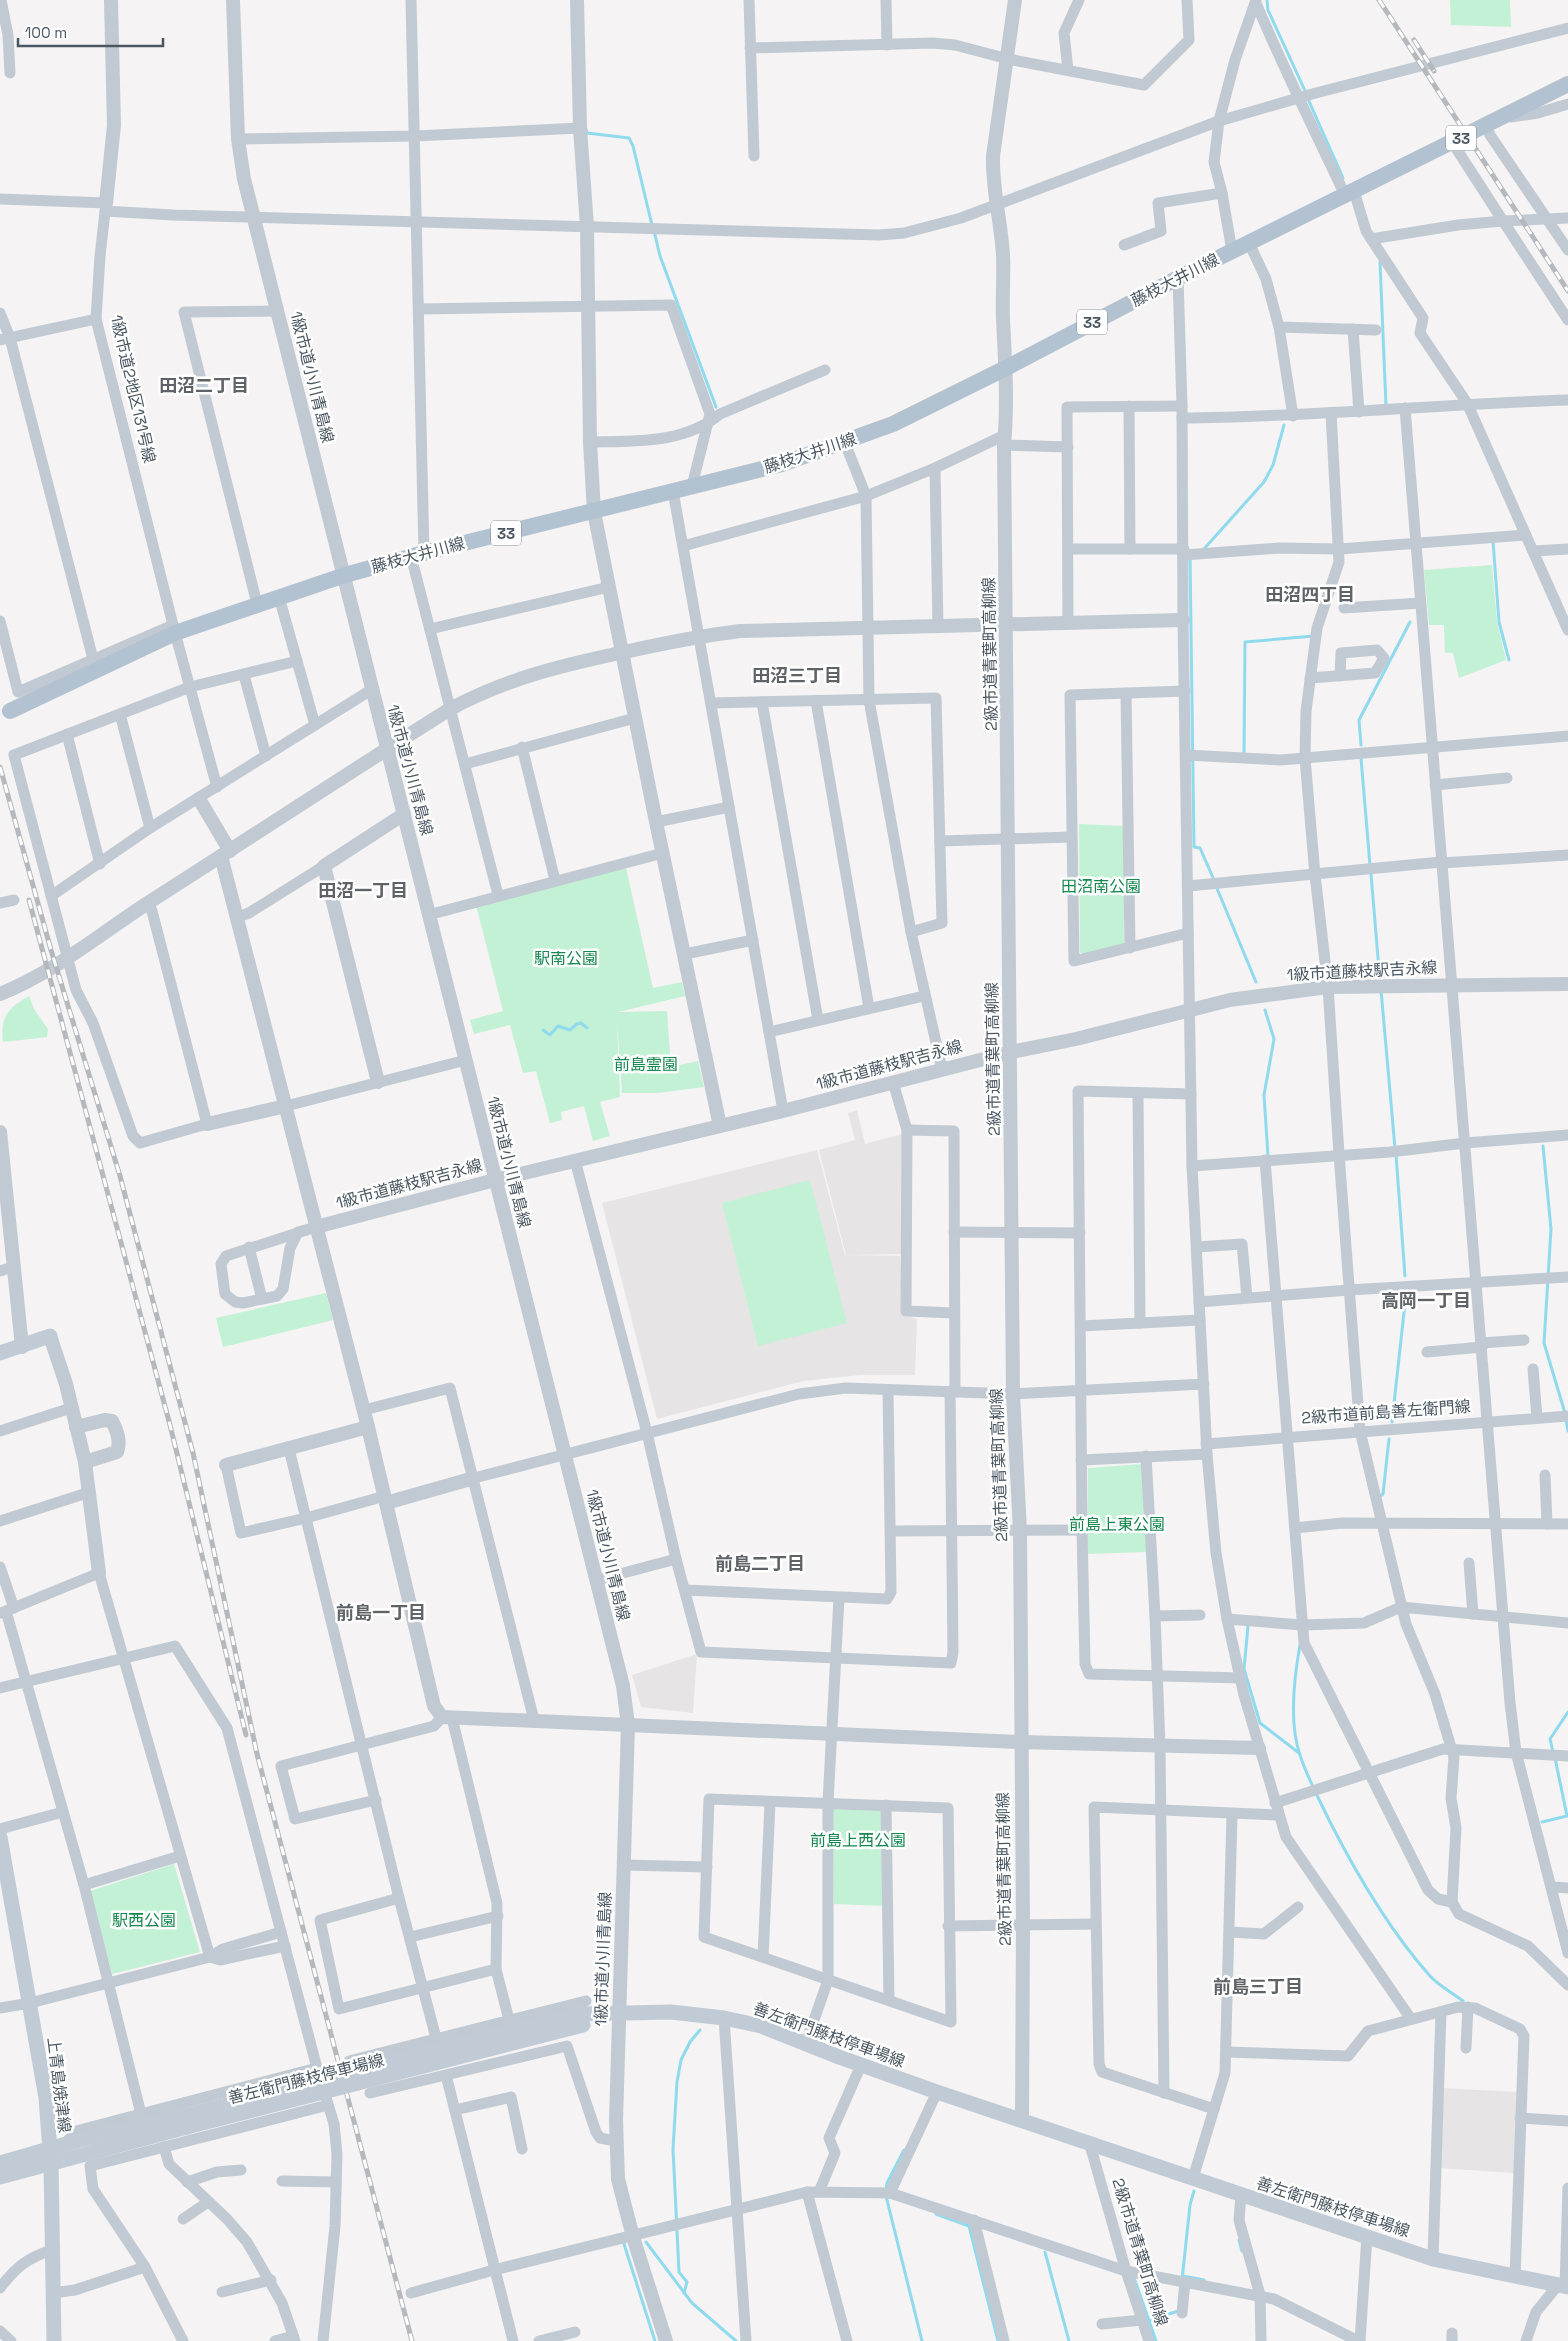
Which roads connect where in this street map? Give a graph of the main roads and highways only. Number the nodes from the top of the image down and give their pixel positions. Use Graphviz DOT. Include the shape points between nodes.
graph roads {
  1 [pos="1568,84"];
  2 [pos="10,711"];
  3 [pos="50,1336"];
  4 [pos="0,1353"];
  5 [pos="0,1837"];
  6 [pos="185,2122"];
  7 [pos="55,2154"];
  8 [pos="0,2163"];
  9 [pos="0,2177"];
  10 [pos="1563,2286"];
  11 [pos="54,2341"];
  1 -- 2 [label="main road, 藤枝大井川線 / 33" via="893,424 782,464 418,555 174,629"];
  3 -- 4 [label="main road"];
  5 -- 7 [label="main road, 上青島焼津線"];
  6 -- 7 [label="main road, 善左衛門藤枝停車場線"];
  6 -- 7 [label="main road, 善左衛門藤枝停車場線" via="84,2153"];
  6 -- 10 [label="main road, 善左衛門藤枝停車場線, bridge" via="583,2014 671,2012 724,2018 761,2026 937,2092 1433,2259"];
  7 -- 8 [label="main road, 善左衛門藤枝停車場線"];
  7 -- 9 [label="main road, 善左衛門藤枝停車場線"];
  7 -- 11 [label="main road, 上青島焼津線"];
}
